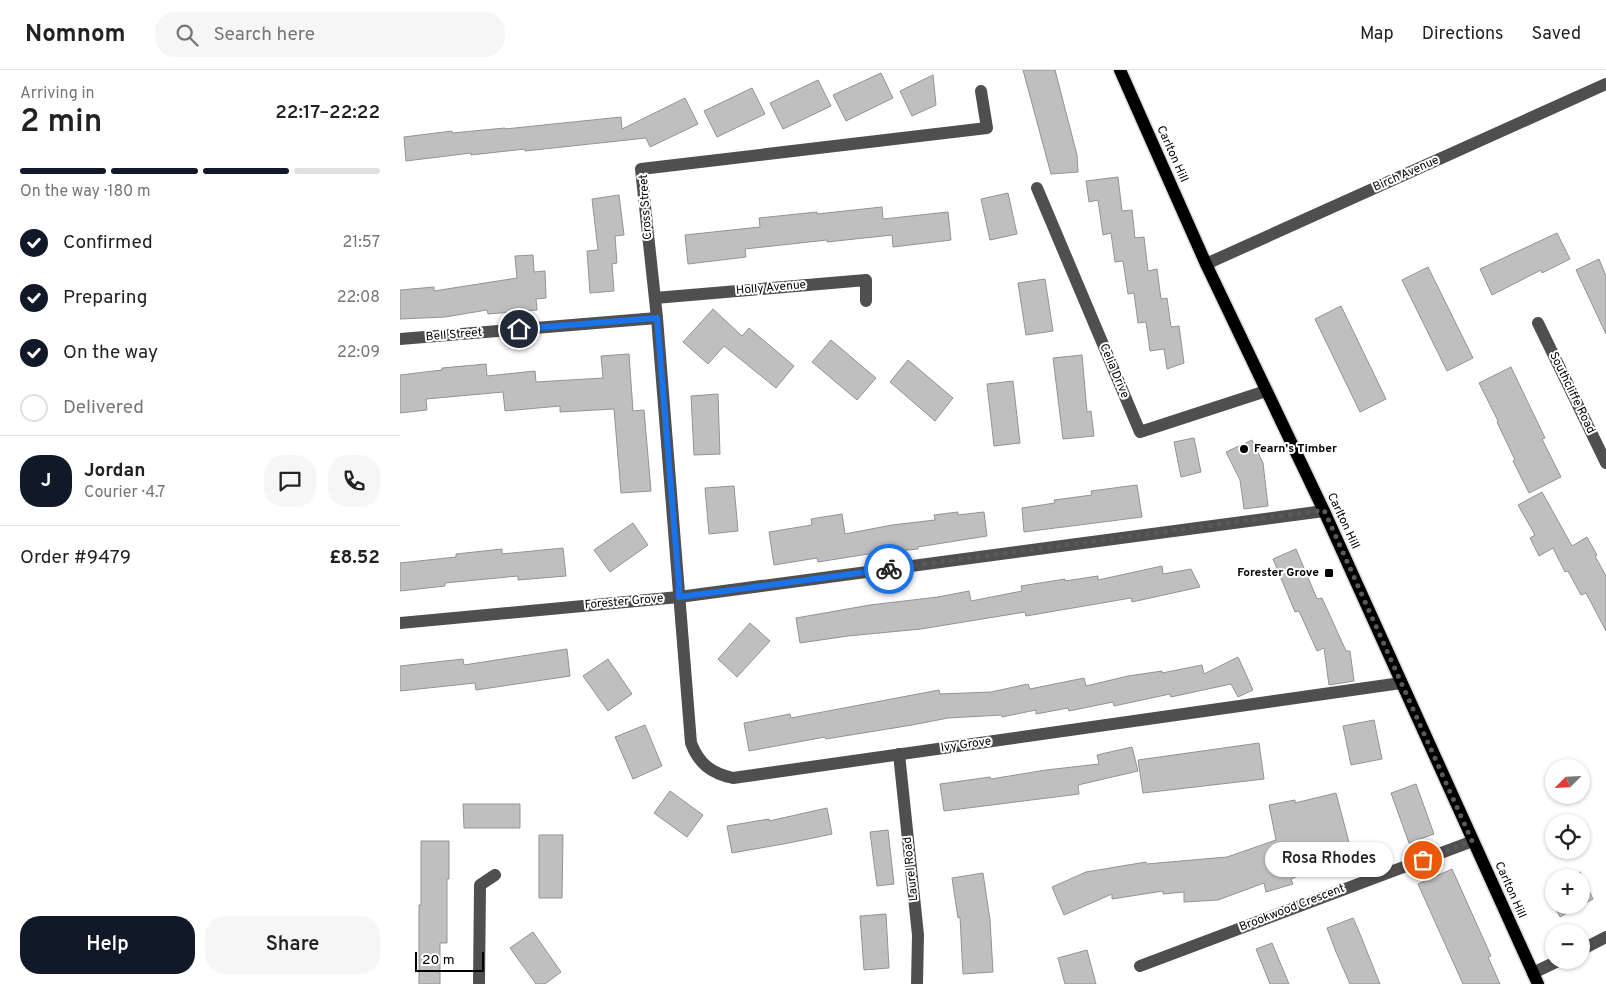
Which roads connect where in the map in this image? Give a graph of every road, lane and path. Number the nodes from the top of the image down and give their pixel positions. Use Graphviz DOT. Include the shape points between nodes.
graph roads {
  1 [pos="1120,70"];
  2 [pos="1606,84"];
  3 [pos="981,91"];
  4 [pos="1036,188"];
  5 [pos="1206,264"];
  6 [pos="655,298"];
  7 [pos="866,301"];
  8 [pos="657,318"];
  9 [pos="1538,323"];
  10 [pos="400,339"];
  11 [pos="1266,391"];
  12 [pos="1606,463"];
  13 [pos="1324,510"];
  14 [pos="679,597"];
  15 [pos="400,623"];
  16 [pos="1401,683"];
  17 [pos="900,754"];
  18 [pos="1472,841"];
  19 [pos="495,875"];
  20 [pos="1606,937"];
  21 [pos="1590,945"];
  22 [pos="1140,966"];
  23 [pos="1548,969"];
  24 [pos="1535,979"];
  25 [pos="479,984"];
  26 [pos="917,984"];
  1 -- 5 [label="main road, Carlton Hill"];
  2 -- 5 [label="street, Birch Avenue"];
  3 -- 6 [label="street, Cross Street" via="987,128 641,169"];
  4 -- 11 [label="street, Celia Drive" via="1140,432"];
  5 -- 11 [label="main road, Carlton Hill"];
  6 -- 7 [label="street, Holly Avenue" via="866,280"];
  6 -- 8 [label="street, Cross Street"];
  8 -- 10 [label="street, Bell Street"];
  8 -- 14 [label="street, Cross Street"];
  9 -- 12 [label="street, Southcliffe Road"];
  11 -- 13 [label="main road, Carlton Hill"];
  13 -- 14 [label="street, Forester Grove"];
  13 -- 16 [label="main road, Carlton Hill"];
  14 -- 15 [label="street, Forester Grove"];
  14 -- 17 [label="street, Ivy Grove" via="691,743 696,756 709,769 733,778"];
  16 -- 17 [label="street, Ivy Grove"];
  16 -- 18 [label="main road, Carlton Hill"];
  17 -- 26 [label="street, Laurel Road" via="918,935"];
  18 -- 22 [label="street, Brookwood Crescent"];
  18 -- 24 [label="main road, Carlton Hill"];
  19 -- 25 [label="street" via="480,885"];
  20 -- 21 [label="street"];
  23 -- 24 [label="street"];
}
